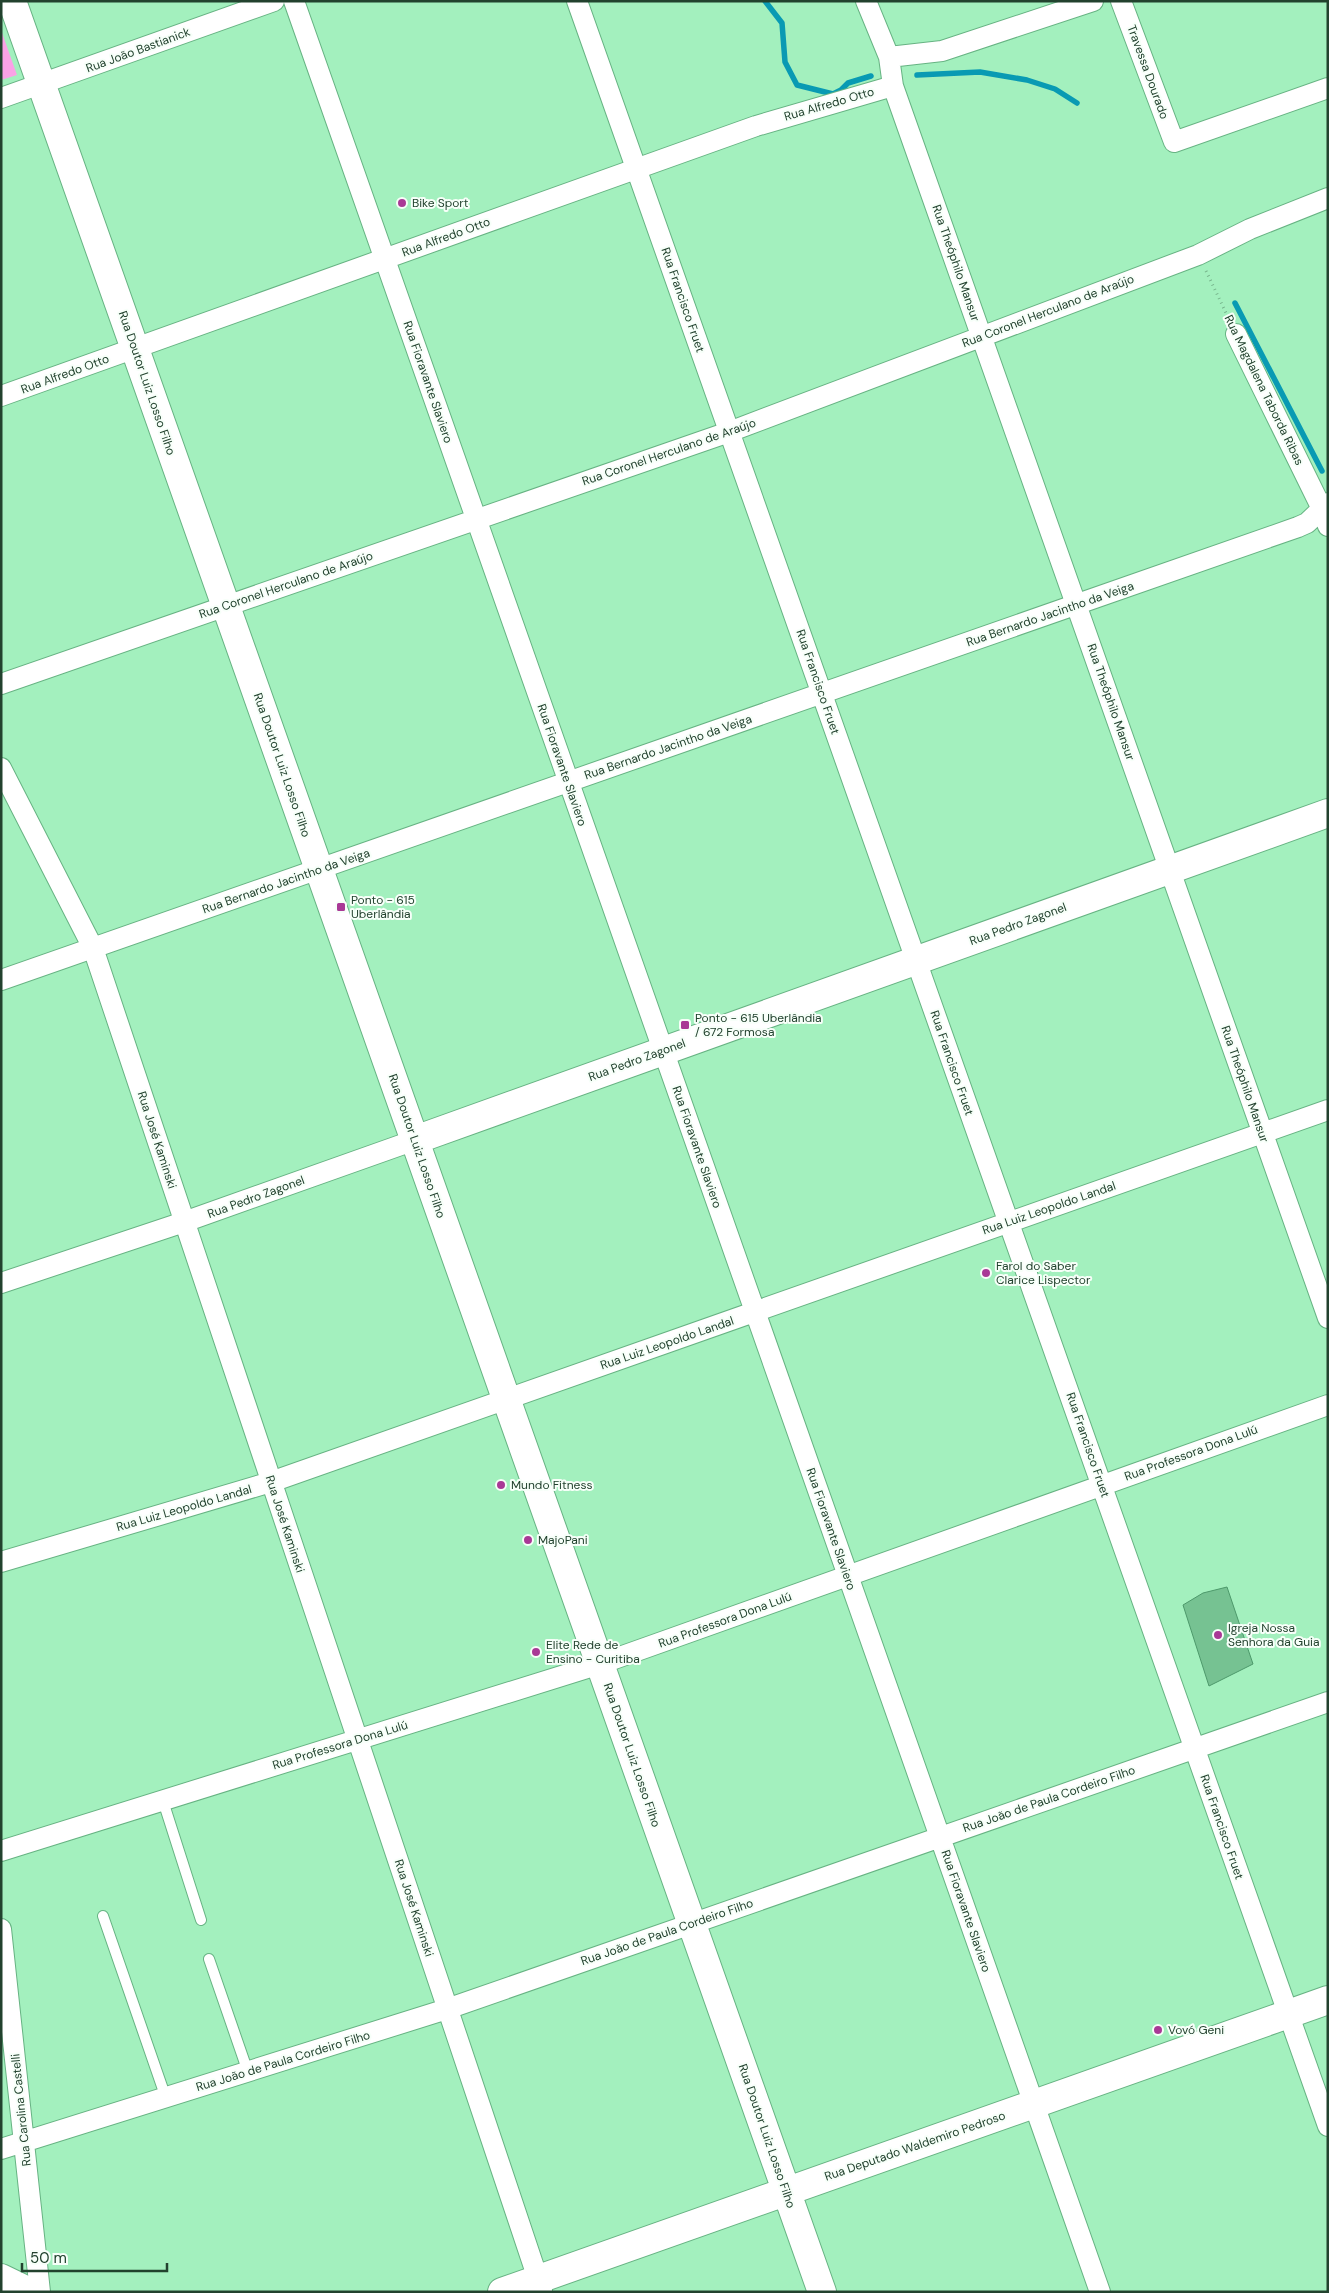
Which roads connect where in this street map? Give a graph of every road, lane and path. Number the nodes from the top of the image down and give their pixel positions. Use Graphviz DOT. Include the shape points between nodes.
graph roads {
  1 [pos="12,1"];
  2 [pos="274,1"];
  3 [pos="294,1"];
  4 [pos="577,1"];
  5 [pos="866,1"];
  6 [pos="1093,1"];
  7 [pos="1122,1"];
  8 [pos="891,72"];
  9 [pos="42,85"];
  10 [pos="1328,88"];
  11 [pos="1,98"];
  12 [pos="636,169"];
  13 [pos="1328,198"];
  14 [pos="1198,255"];
  15 [pos="384,259"];
  16 [pos="1236,334"];
  17 [pos="982,336"];
  18 [pos="135,349"];
  19 [pos="1,396"];
  20 [pos="729,432"];
  21 [pos="1326,512"];
  22 [pos="476,519"];
  23 [pos="1076,605"];
  24 [pos="226,606"];
  25 [pos="1,684"];
  26 [pos="822,694"];
  27 [pos="1,768"];
  28 [pos="568,782"];
  29 [pos="1328,813"];
  30 [pos="319,869"];
  31 [pos="1170,870"];
  32 [pos="93,948"];
  33 [pos="916,960"];
  34 [pos="1,980"];
  35 [pos="663,1051"];
  36 [pos="1328,1110"];
  37 [pos="1263,1133"];
  38 [pos="414,1140"];
  39 [pos="184,1222"];
  40 [pos="1009,1222"];
  41 [pos="1,1283"];
  42 [pos="755,1312"];
  43 [pos="1328,1318"];
  44 [pos="506,1399"];
  45 [pos="1328,1405"];
  46 [pos="271,1482"];
  47 [pos="1102,1485"];
  48 [pos="1,1562"];
  49 [pos="848,1576"];
  50 [pos="600,1664"];
  51 [pos="1328,1702"];
  52 [pos="357,1740"];
  53 [pos="1194,1748"];
  54 [pos="163,1801"];
  55 [pos="940,1837"];
  56 [pos="1,1851"];
  57 [pos="103,1916"];
  58 [pos="201,1920"];
  59 [pos="692,1924"];
  60 [pos="1,1929"];
  61 [pos="209,1959"];
  62 [pos="5,1995"];
  63 [pos="1328,2000"];
  64 [pos="447,2009"];
  65 [pos="1288,2014"];
  66 [pos="248,2072"];
  67 [pos="166,2098"];
  68 [pos="1034,2104"];
  69 [pos="1328,2126"];
  70 [pos="24,2142"];
  71 [pos="1,2149"];
  72 [pos="786,2191"];
  73 [pos="1,2278"];
  74 [pos="540,2286"];
  75 [pos="30,2292"];
  76 [pos="40,2292"];
  77 [pos="502,2292"];
  78 [pos="822,2292"];
  79 [pos="1100,2292"];
  1 -- 9 [label="street, Rua Doutor Luiz Losso Filho"];
  2 -- 9 [label="street, Rua João Bastianick"];
  3 -- 15 [label="street, Rua Fioravante Slaviero"];
  4 -- 12 [label="street, Rua Francisco Fruet"];
  5 -- 8 [label="street, Rua Theóphilo Mansur"];
  6 -- 8 [label="street, Rua Alfredo Otto" via="942,51"];
  7 -- 10 [label="street, Travessa Dourado" via="1174,142"];
  8 -- 12 [label="street, Rua Alfredo Otto"];
  8 -- 17 [label="street, Rua Theóphilo Mansur"];
  9 -- 11 [label="street, Rua João Bastianick"];
  9 -- 18 [label="street, Rua Doutor Luiz Losso Filho"];
  12 -- 15 [label="street, Rua Alfredo Otto"];
  12 -- 20 [label="street, Rua Francisco Fruet"];
  13 -- 14 [label="street, Rua Coronel Herculano de Araújo" via="1261,224"];
  14 -- 16 [label="path, Rua Magdalena Taborda Ribas"];
  14 -- 17 [label="street, Rua Coronel Herculano de Araújo"];
  15 -- 18 [label="street, Rua Alfredo Otto"];
  15 -- 22 [label="street, Rua Fioravante Slaviero"];
  16 -- 21 [label="street, Rua Magdalena Taborda Ribas"];
  17 -- 20 [label="street, Rua Coronel Herculano de Araújo"];
  17 -- 23 [label="street, Rua Theóphilo Mansur"];
  18 -- 19 [label="street, Rua Alfredo Otto"];
  18 -- 24 [label="street, Rua Doutor Luiz Losso Filho"];
  20 -- 22 [label="street, Rua Coronel Herculano de Araújo"];
  20 -- 26 [label="street, Rua Francisco Fruet"];
  21 -- 23 [label="street, Rua Bernardo Jacintho da Veiga" via="1298,527"];
  22 -- 24 [label="street, Rua Coronel Herculano de Araújo"];
  22 -- 28 [label="street, Rua Fioravante Slaviero"];
  23 -- 26 [label="street, Rua Bernardo Jacintho da Veiga"];
  23 -- 31 [label="street, Rua Theóphilo Mansur"];
  24 -- 25 [label="street, Rua Coronel Herculano de Araújo"];
  24 -- 30 [label="street, Rua Doutor Luiz Losso Filho"];
  26 -- 28 [label="street, Rua Bernardo Jacintho da Veiga"];
  26 -- 33 [label="street, Rua Francisco Fruet"];
  27 -- 32 [label="street, Rua José Kaminski"];
  28 -- 30 [label="street, Rua Bernardo Jacintho da Veiga"];
  28 -- 35 [label="street, Rua Fioravante Slaviero"];
  29 -- 31 [label="street, Rua Pedro Zagonel"];
  30 -- 32 [label="street, Rua Bernardo Jacintho da Veiga"];
  30 -- 38 [label="street, Rua Doutor Luiz Losso Filho"];
  31 -- 33 [label="street, Rua Pedro Zagonel"];
  31 -- 37 [label="street, Rua Theóphilo Mansur"];
  32 -- 34 [label="street, Rua Bernardo Jacintho da Veiga"];
  32 -- 39 [label="street, Rua José Kaminski"];
  33 -- 35 [label="street, Rua Pedro Zagonel"];
  33 -- 40 [label="street, Rua Francisco Fruet"];
  35 -- 38 [label="street, Rua Pedro Zagonel"];
  35 -- 42 [label="street, Rua Fioravante Slaviero"];
  36 -- 37 [label="street, Rua Luiz Leopoldo Landal"];
  37 -- 40 [label="street, Rua Luiz Leopoldo Landal"];
  37 -- 43 [label="street, Rua Theóphilo Mansur"];
  38 -- 39 [label="street, Rua Pedro Zagonel"];
  38 -- 44 [label="street, Rua Doutor Luiz Losso Filho"];
  39 -- 41 [label="street, Rua Pedro Zagonel"];
  39 -- 46 [label="street, Rua José Kaminski"];
  40 -- 42 [label="street, Rua Luiz Leopoldo Landal"];
  40 -- 47 [label="street, Rua Francisco Fruet"];
  42 -- 44 [label="street, Rua Luiz Leopoldo Landal"];
  42 -- 49 [label="street, Rua Fioravante Slaviero"];
  44 -- 46 [label="street, Rua Luiz Leopoldo Landal"];
  44 -- 50 [label="street, Rua Doutor Luiz Losso Filho"];
  45 -- 47 [label="street, Rua Professora Dona Lulú"];
  46 -- 48 [label="street, Rua Luiz Leopoldo Landal"];
  46 -- 52 [label="street, Rua José Kaminski"];
  47 -- 49 [label="street, Rua Professora Dona Lulú"];
  47 -- 53 [label="street, Rua Francisco Fruet"];
  49 -- 50 [label="street, Rua Professora Dona Lulú"];
  49 -- 55 [label="street, Rua Fioravante Slaviero"];
  50 -- 52 [label="street, Rua Professora Dona Lulú"];
  50 -- 59 [label="street, Rua Doutor Luiz Losso Filho"];
  51 -- 53 [label="street, Rua João de Paula Cordeiro Filho"];
  52 -- 54 [label="street, Rua Professora Dona Lulú"];
  52 -- 64 [label="street, Rua José Kaminski"];
  53 -- 55 [label="street, Rua João de Paula Cordeiro Filho"];
  53 -- 65 [label="street, Rua Francisco Fruet"];
  54 -- 56 [label="street, Rua Professora Dona Lulú"];
  54 -- 58 [label="lane"];
  55 -- 59 [label="street, Rua João de Paula Cordeiro Filho"];
  55 -- 68 [label="street, Rua Fioravante Slaviero"];
  57 -- 67 [label="lane"];
  59 -- 64 [label="street, Rua João de Paula Cordeiro Filho"];
  59 -- 72 [label="street, Rua Doutor Luiz Losso Filho"];
  60 -- 62 [label="street, Rua Carolina Castelli"];
  61 -- 66 [label="lane"];
  62 -- 70 [label="street, Rua Carolina Castelli"];
  63 -- 65 [label="street, Rua Deputado Waldemiro Pedroso"];
  64 -- 66 [label="street, Rua João de Paula Cordeiro Filho"];
  64 -- 74 [label="street, Rua José Kaminski"];
  65 -- 68 [label="street, Rua Deputado Waldemiro Pedroso"];
  65 -- 69 [label="street, Rua Francisco Fruet"];
  66 -- 67 [label="street, Rua João de Paula Cordeiro Filho"];
  67 -- 70 [label="street, Rua João de Paula Cordeiro Filho"];
  68 -- 72 [label="street, Rua Deputado Waldemiro Pedroso"];
  68 -- 79 [label="street, Rua Fioravante Slaviero"];
  70 -- 71 [label="street, Rua João de Paula Cordeiro Filho"];
  70 -- 76 [label="street, Rua Carolina Castelli"];
  72 -- 74 [label="street, Rua Deputado Waldemiro Pedroso"];
  72 -- 78 [label="street, Rua Doutor Luiz Losso Filho"];
  73 -- 75 [label="street"];
  74 -- 77 [label="street, Rua Deputado Waldemiro Pedroso"];
}
